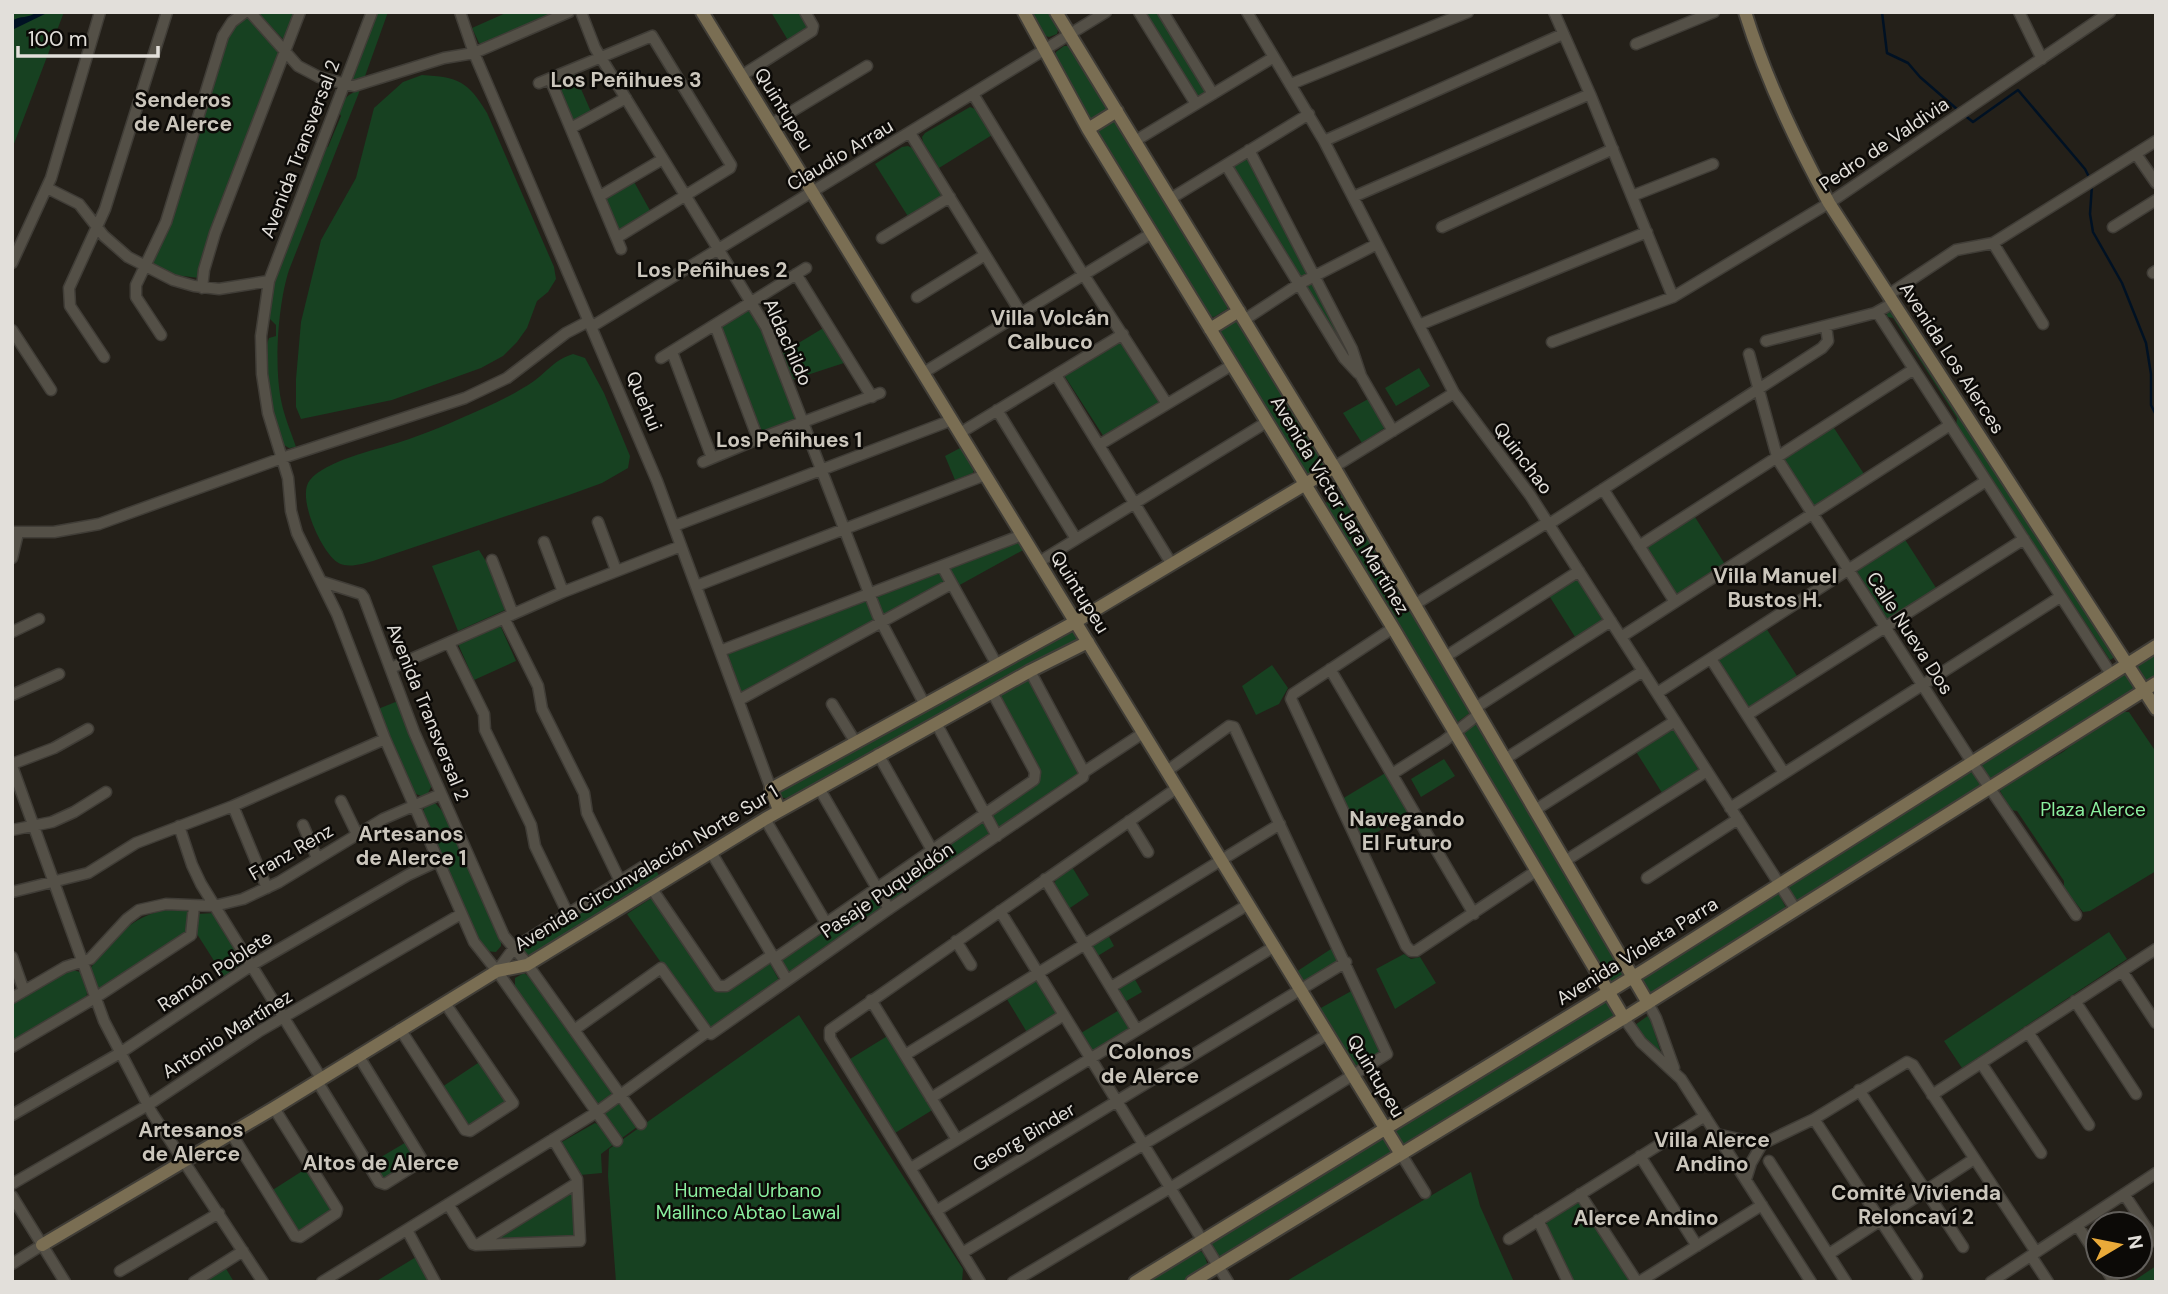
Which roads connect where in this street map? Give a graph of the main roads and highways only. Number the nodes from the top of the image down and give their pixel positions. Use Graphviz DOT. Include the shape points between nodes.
graph roads {
  1 [pos="1024,12"];
  2 [pos="1056,12"];
  3 [pos="1745,12"];
  4 [pos="703,13"];
  5 [pos="1117,111"];
  6 [pos="1088,129"];
  7 [pos="1242,315"];
  8 [pos="1210,329"];
  9 [pos="1334,467"];
  10 [pos="1305,485"];
  11 [pos="1075,622"];
  12 [pos="1088,642"];
  13 [pos="2156,646"];
  14 [pos="2127,664"];
  15 [pos="2156,683"];
  16 [pos="2144,690"];
  17 [pos="2156,709"];
  18 [pos="772,789"];
  19 [pos="779,810"];
  20 [pos="1633,977"];
  21 [pos="1608,992"];
  22 [pos="1648,1003"];
  23 [pos="1624,1018"];
  24 [pos="1385,1128"];
  25 [pos="1401,1154"];
  26 [pos="42,1245"];
  27 [pos="1135,1282"];
  28 [pos="1192,1282"];
  1 -- 6 [label="main road, Avenida Víctor Jara Martínez"];
  2 -- 5 [label="main road, Avenida Víctor Jara Martínez"];
  3 -- 14 [label="main road, Avenida Los Alerces" via="1774,96 1829,203"];
  4 -- 11 [label="main road, Quintupeu"];
  5 -- 6 [label="main road"];
  5 -- 7 [label="main road, Avenida Víctor Jara Martínez"];
  6 -- 8 [label="main road, Avenida Víctor Jara Martínez"];
  7 -- 8 [label="main road"];
  7 -- 9 [label="main road, Avenida Víctor Jara Martínez"];
  8 -- 10 [label="main road, Avenida Víctor Jara Martínez"];
  9 -- 10 [label="main road, Avenida Circunvalación Norte Sur 1"];
  9 -- 20 [label="main road, Avenida Víctor Jara Martínez"];
  10 -- 11 [label="main road, Avenida Circunvalación Norte Sur 1"];
  10 -- 21 [label="main road, Avenida Víctor Jara Martínez"];
  11 -- 12 [label="main road, Quintupeu"];
  11 -- 18 [label="main road, Avenida Circunvalación Norte Sur 1"];
  12 -- 19 [label="main road, Avenida Circunvalación Norte Sur 1"];
  12 -- 24 [label="main road, Quintupeu"];
  13 -- 14 [label="main road, Avenida Violeta Parra"];
  14 -- 16 [label="main road, Avenida Los Alerces"];
  14 -- 20 [label="main road, Avenida Violeta Parra"];
  15 -- 16 [label="main road"];
  16 -- 17 [label="main road, Avenida Los Alerces"];
  16 -- 22 [label="main road"];
  18 -- 19 [label="main road, Quehui"];
  19 -- 26 [label="main road, Avenida Circunvalación Norte Sur 1" via="527,965 497,971"];
  20 -- 21 [label="main road, Avenida Violeta Parra"];
  20 -- 22 [label="main road, Avenida Víctor Jara Martínez"];
  21 -- 23 [label="main road, Avenida Víctor Jara Martínez"];
  21 -- 24 [label="main road, Avenida Violeta Parra"];
  22 -- 23 [label="main road"];
  23 -- 25 [label="main road"];
  24 -- 25 [label="main road, Quintupeu"];
  24 -- 27 [label="main road, Avenida Violeta Parra"];
  25 -- 28 [label="main road"];
}
